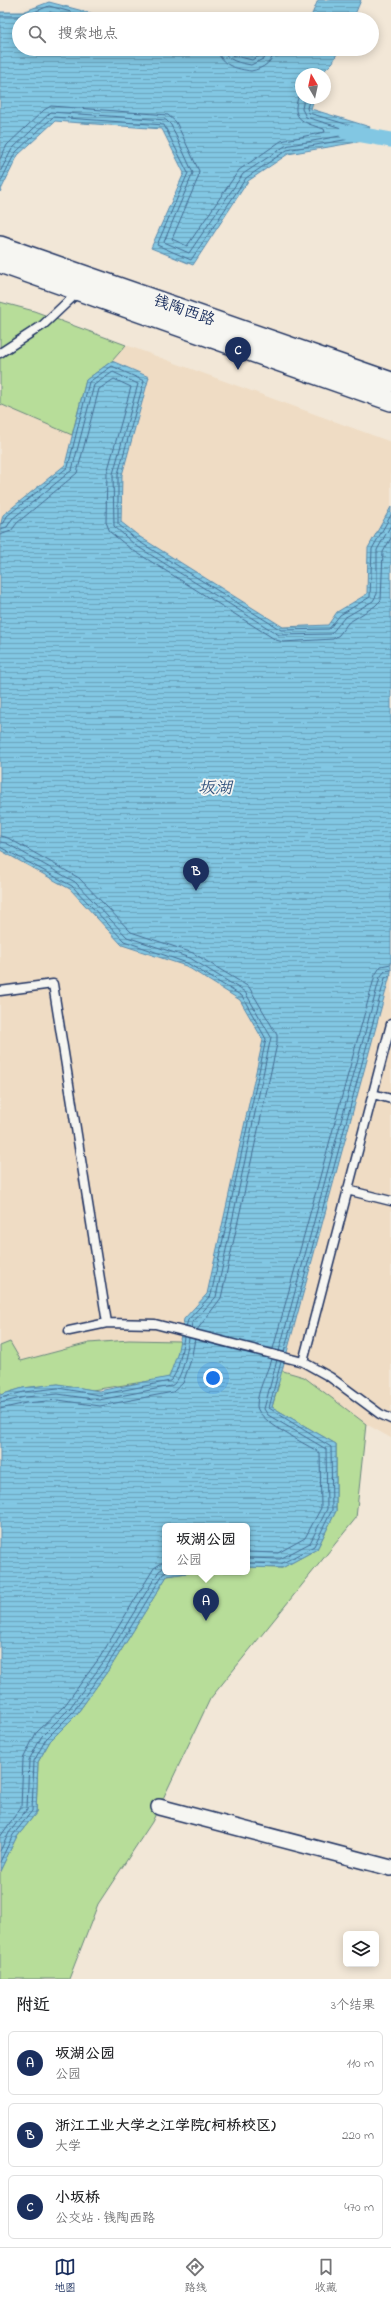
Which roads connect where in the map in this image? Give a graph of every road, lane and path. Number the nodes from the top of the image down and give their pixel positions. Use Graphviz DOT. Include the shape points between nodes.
graph roads {
  1 [pos="0,246"];
  2 [pos="0,263"];
  3 [pos="25,264"];
  4 [pos="79,291"];
  5 [pos="0,353"];
  6 [pos="391,382"];
  7 [pos="391,401"];
  8 [pos="0,991"];
  9 [pos="391,1024"];
  10 [pos="373,1094"];
  11 [pos="391,1099"];
  12 [pos="348,1190"];
  13 [pos="391,1201"];
  14 [pos="107,1323"];
  15 [pos="70,1331"];
  16 [pos="303,1362"];
  17 [pos="391,1419"];
  18 [pos="159,1807"];
  19 [pos="391,1868"];
  1 -- 3 [label="street, 钱陶西路"];
  2 -- 3 [label="street"];
  3 -- 4 [label="street, 钱陶西路"];
  3 -- 6 [label="street, 钱陶西路"];
  4 -- 5 [label="lane" via="43,325"];
  4 -- 7 [label="street, 钱陶西路"];
  8 -- 14 [label="lane" via="53,984"];
  9 -- 10 [label="lane"];
  10 -- 11 [label="lane"];
  10 -- 12 [label="lane"];
  12 -- 13 [label="lane"];
  12 -- 16 [label="lane"];
  14 -- 15 [label="lane"];
  14 -- 16 [label="lane" via="155,1324"];
  16 -- 17 [label="lane" via="330,1377 380,1414"];
  18 -- 19 [label="street"];
}
